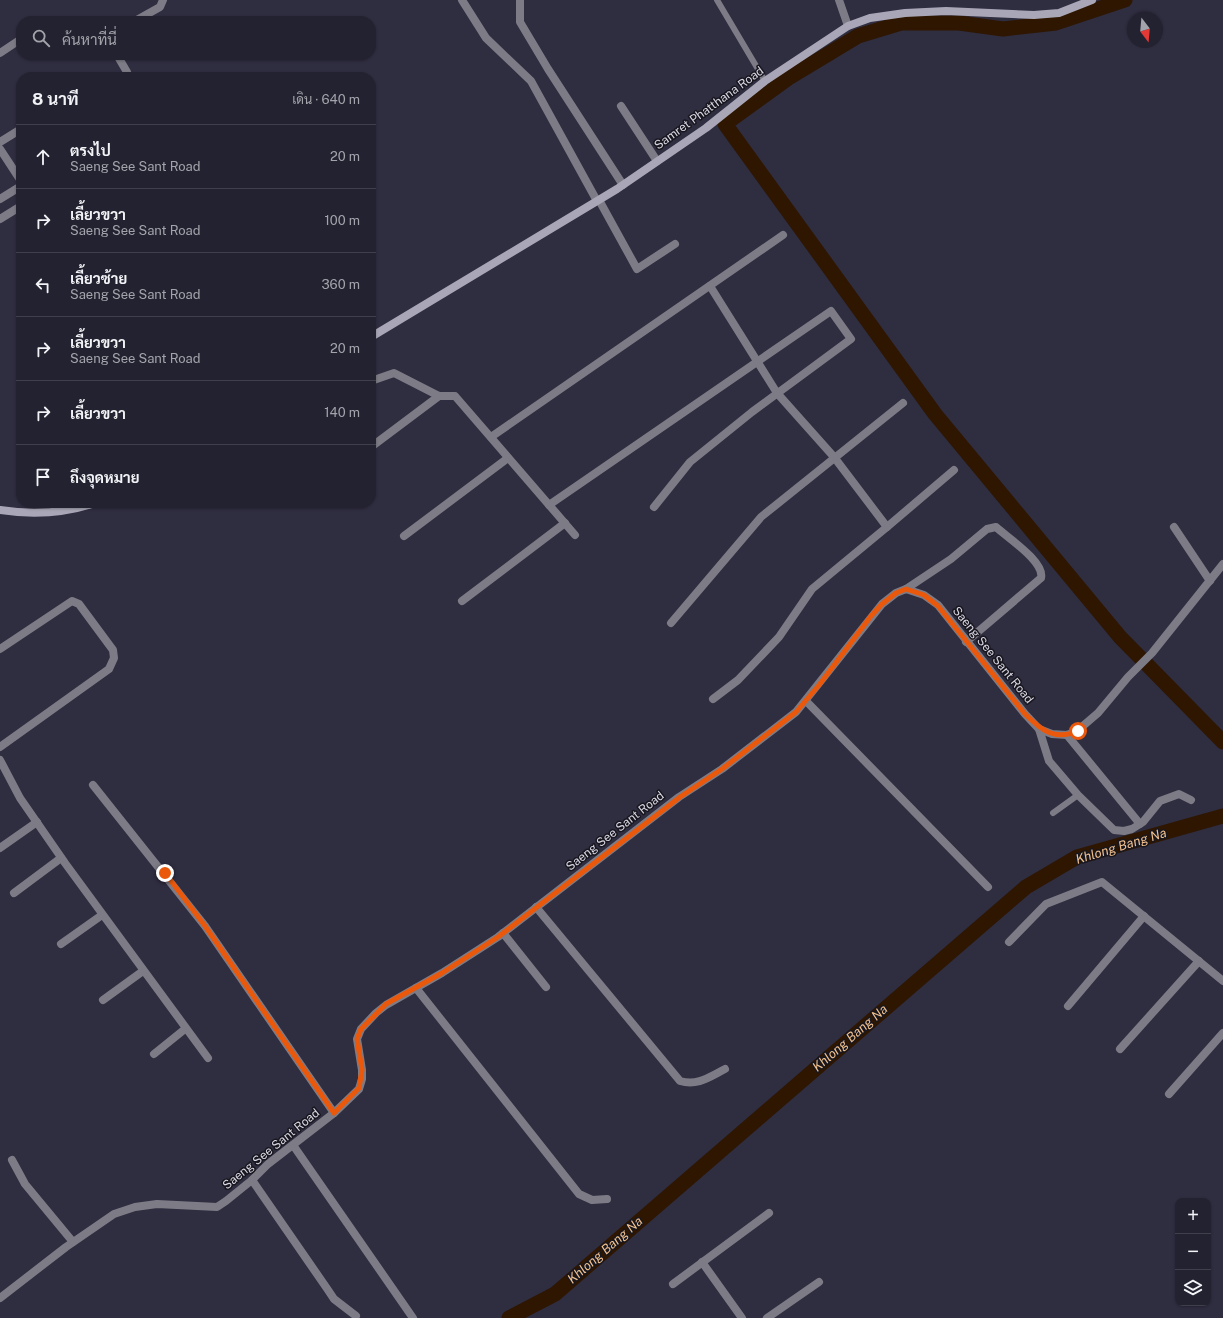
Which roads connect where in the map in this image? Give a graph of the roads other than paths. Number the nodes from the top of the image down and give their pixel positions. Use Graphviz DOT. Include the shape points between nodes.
graph roads {
  1 [pos="163,0"];
  2 [pos="462,0"];
  3 [pos="520,0"];
  4 [pos="717,0"];
  5 [pos="839,0"];
  6 [pos="1092,0"];
  7 [pos="144,16"];
  8 [pos="848,26"];
  9 [pos="16,43"];
  10 [pos="0,53"];
  11 [pos="120,60"];
  12 [pos="127,72"];
  13 [pos="765,81"];
  14 [pos="621,106"];
  15 [pos="16,132"];
  16 [pos="0,142"];
  17 [pos="0,150"];
  18 [pos="657,161"];
  19 [pos="16,174"];
  20 [pos="623,185"];
  21 [pos="16,189"];
  22 [pos="0,199"];
  23 [pos="598,201"];
  24 [pos="16,209"];
  25 [pos="0,219"];
  26 [pos="783,236"];
  27 [pos="675,244"];
  28 [pos="710,286"];
  29 [pos="376,334"];
  30 [pos="757,361"];
  31 [pos="376,379"];
  32 [pos="777,394"];
  33 [pos="439,396"];
  34 [pos="903,403"];
  35 [pos="491,437"];
  36 [pos="376,443"];
  37 [pos="834,457"];
  38 [pos="508,458"];
  39 [pos="954,470"];
  40 [pos="549,505"];
  41 [pos="654,507"];
  42 [pos="79,508"];
  43 [pos="0,510"];
  44 [pos="565,523"];
  45 [pos="887,527"];
  46 [pos="1174,527"];
  47 [pos="575,535"];
  48 [pos="404,536"];
  49 [pos="1223,564"];
  50 [pos="1210,581"];
  51 [pos="906,589"];
  52 [pos="462,601"];
  53 [pos="671,623"];
  54 [pos="966,642"];
  55 [pos="0,649"];
  56 [pos="713,699"];
  57 [pos="806,701"];
  58 [pos="1039,729"];
  59 [pos="1068,735"];
  60 [pos="0,747"];
  61 [pos="0,760"];
  62 [pos="93,785"];
  63 [pos="1078,795"];
  64 [pos="1191,800"];
  65 [pos="1053,813"];
  66 [pos="37,822"];
  67 [pos="1140,824"];
  68 [pos="0,848"];
  69 [pos="61,858"];
  70 [pos="988,888"];
  71 [pos="14,893"];
  72 [pos="536,907"];
  73 [pos="102,915"];
  74 [pos="1144,916"];
  75 [pos="503,933"];
  76 [pos="1009,942"];
  77 [pos="61,944"];
  78 [pos="1199,961"];
  79 [pos="143,971"];
  80 [pos="1223,981"];
  81 [pos="546,987"];
  82 [pos="416,988"];
  83 [pos="103,1000"];
  84 [pos="1068,1006"];
  85 [pos="185,1029"];
  86 [pos="1223,1033"];
  87 [pos="1120,1049"];
  88 [pos="154,1054"];
  89 [pos="208,1058"];
  90 [pos="725,1069"];
  91 [pos="1169,1094"];
  92 [pos="334,1113"];
  93 [pos="293,1145"];
  94 [pos="12,1160"];
  95 [pos="252,1180"];
  96 [pos="607,1199"];
  97 [pos="769,1213"];
  98 [pos="74,1242"];
  99 [pos="702,1262"];
  100 [pos="820,1282"];
  101 [pos="672,1284"];
  102 [pos="0,1298"];
  103 [pos="356,1316"];
  104 [pos="413,1318"];
  105 [pos="742,1318"];
  106 [pos="767,1318"];
  1 -- 7 [label="street" via="160,7"];
  2 -- 23 [label="street" via="486,38 531,81"];
  3 -- 20 [label="street" via="520,22"];
  4 -- 13 [label="lane"];
  5 -- 8 [label="street"];
  6 -- 8 [label="street, Samret Phatthana Road" via="1059,13 905,13 870,18"];
  8 -- 13 [label="street, Samret Phatthana Road"];
  9 -- 10 [label="street"];
  11 -- 12 [label="street"];
  13 -- 18 [label="street, Samret Phatthana Road" via="706,128"];
  14 -- 18 [label="street"];
  15 -- 16 [label="street"];
  17 -- 19 [label="street"];
  18 -- 20 [label="street, Samret Phatthana Road"];
  20 -- 23 [label="street, Samret Phatthana Road"];
  21 -- 22 [label="street"];
  23 -- 27 [label="street" via="637,268"];
  23 -- 29 [label="street, Samret Phatthana Road"];
  24 -- 25 [label="street"];
  26 -- 28 [label="street"];
  28 -- 30 [label="street"];
  28 -- 35 [label="street"];
  30 -- 32 [label="street"];
  30 -- 32 [label="street" via="831,311 851,339"];
  30 -- 40 [label="street"];
  31 -- 33 [label="street" via="394,373"];
  32 -- 37 [label="street"];
  32 -- 41 [label="street" via="690,462"];
  33 -- 35 [label="street" via="455,396"];
  33 -- 36 [label="street"];
  34 -- 37 [label="street"];
  35 -- 38 [label="street"];
  37 -- 45 [label="street"];
  37 -- 53 [label="street" via="761,517"];
  38 -- 40 [label="street"];
  38 -- 48 [label="street"];
  39 -- 45 [label="street"];
  40 -- 44 [label="street"];
  42 -- 43 [label="street" via="36,512"];
  44 -- 47 [label="street"];
  44 -- 52 [label="street"];
  45 -- 56 [label="street" via="812,589 779,637 738,680"];
  46 -- 50 [label="street"];
  49 -- 50 [label="street"];
  50 -- 59 [label="street" via="1152,653 1128,677 1098,714 1078,731"];
  51 -- 54 [label="street, Saeng See Sant Road" via="924,595 938,606"];
  51 -- 54 [label="street" via="951,559 988,529 996,527 1036,562 1041,569 1041,578"];
  51 -- 57 [label="street, Saeng See Sant Road" via="882,604"];
  54 -- 58 [label="street, Saeng See Sant Road"];
  55 -- 60 [label="street" via="72,601 79,604 113,650 114,658 109,669"];
  57 -- 70 [label="street"];
  57 -- 72 [label="street, Saeng See Sant Road" via="796,712 744,752 680,797"];
  58 -- 59 [label="street" via="1052,734"];
  58 -- 63 [label="street" via="1049,761"];
  59 -- 67 [label="street"];
  61 -- 66 [label="street" via="20,798"];
  62 -- 92 [label="street" via="205,926"];
  63 -- 65 [label="lane"];
  63 -- 67 [label="street" via="1114,830 1124,831"];
  64 -- 67 [label="street" via="1179,794 1164,799"];
  66 -- 68 [label="street"];
  66 -- 69 [label="street"];
  69 -- 71 [label="street"];
  69 -- 73 [label="street"];
  72 -- 75 [label="street, Saeng See Sant Road"];
  72 -- 90 [label="street" via="680,1081 691,1084 699,1082"];
  73 -- 77 [label="street"];
  73 -- 79 [label="street"];
  74 -- 76 [label="street" via="1102,882 1046,904"];
  74 -- 78 [label="street"];
  74 -- 84 [label="street"];
  75 -- 81 [label="street"];
  75 -- 82 [label="street, Saeng See Sant Road"];
  78 -- 80 [label="street"];
  78 -- 87 [label="street"];
  79 -- 83 [label="street"];
  79 -- 85 [label="street"];
  82 -- 92 [label="street, Saeng See Sant Road" via="386,1004 361,1029 357,1039 362,1070 359,1088"];
  82 -- 96 [label="street" via="579,1194 592,1200"];
  85 -- 88 [label="street"];
  85 -- 89 [label="street"];
  86 -- 91 [label="street"];
  92 -- 93 [label="street, Saeng See Sant Road"];
  93 -- 95 [label="street, Saeng See Sant Road"];
  93 -- 104 [label="street"];
  94 -- 98 [label="street" via="25,1184"];
  95 -- 98 [label="street, Saeng See Sant Road" via="216,1207 157,1204 135,1207 114,1214"];
  95 -- 103 [label="street" via="334,1298"];
  97 -- 99 [label="street"];
  98 -- 102 [label="street, Saeng See Sant Road"];
  99 -- 101 [label="street"];
  99 -- 105 [label="street"];
  100 -- 106 [label="street"];
}
